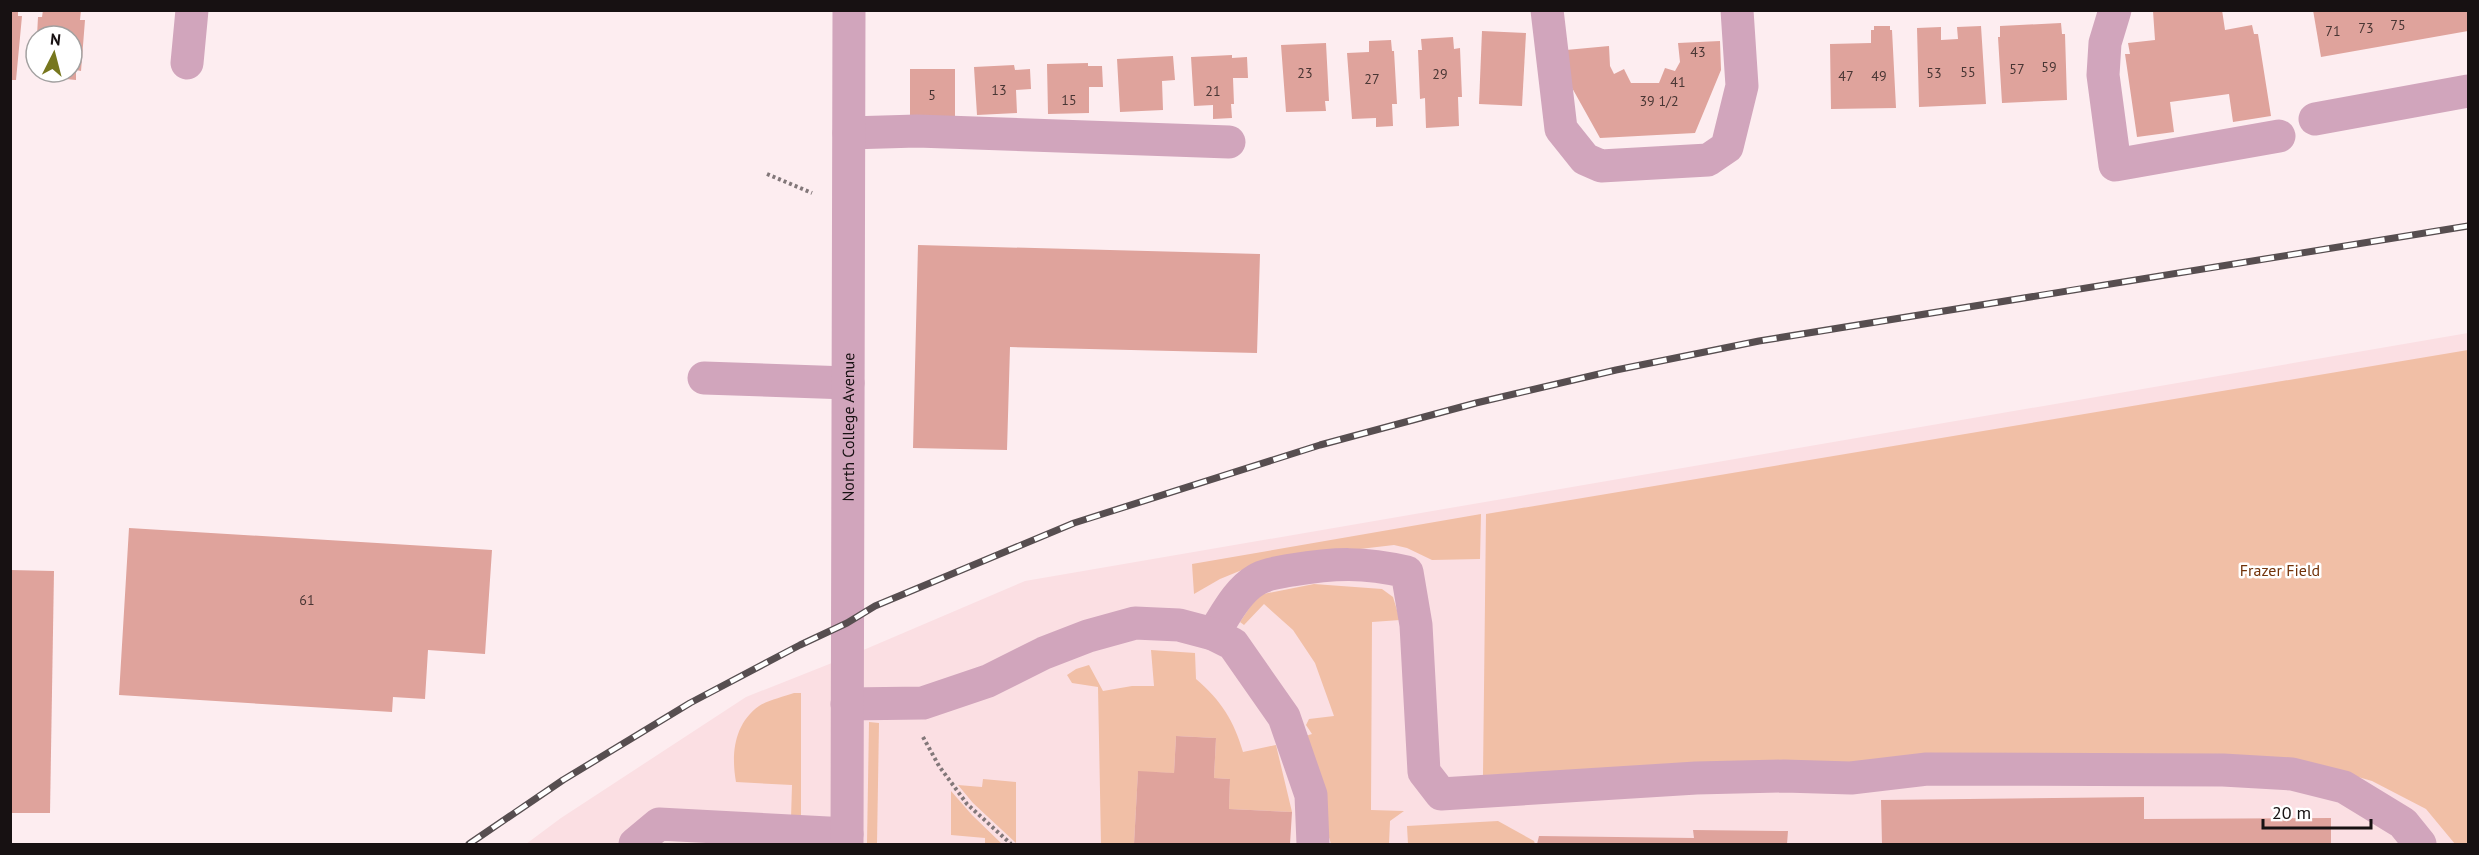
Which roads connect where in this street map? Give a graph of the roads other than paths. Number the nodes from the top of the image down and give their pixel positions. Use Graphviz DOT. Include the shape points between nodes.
graph roads {
  1 [pos="192,10"];
  2 [pos="849,10"];
  3 [pos="1547,10"];
  4 [pos="1737,10"];
  5 [pos="2115,10"];
  6 [pos="187,63"];
  7 [pos="2469,91"];
  8 [pos="2315,119"];
  9 [pos="849,133"];
  10 [pos="2279,136"];
  11 [pos="1229,142"];
  12 [pos="704,378"];
  13 [pos="848,383"];
  14 [pos="1213,634"];
  15 [pos="847,704"];
  16 [pos="847,839"];
  17 [pos="635,844"];
  18 [pos="1314,844"];
  19 [pos="2420,844"];
  1 -- 6 [label="street"];
  2 -- 9 [label="street, North College Avenue"];
  3 -- 4 [label="street" via="1561,129 1585,159 1601,166 1708,160 1727,147 1742,86"];
  5 -- 10 [label="street" via="2105,43 2103,75 2115,165"];
  7 -- 8 [label="street"];
  9 -- 11 [label="street" via="916,131"];
  9 -- 13 [label="street, North College Avenue"];
  12 -- 13 [label="street"];
  13 -- 15 [label="street, North College Avenue"];
  14 -- 15 [label="street" via="1179,625 1135,623 1044,652 988,681 923,703"];
  14 -- 18 [label="street" via="1233,644 1284,717 1311,795"];
  14 -- 19 [label="street" via="1237,598 1256,580 1344,563 1407,572 1416,625 1424,772 1441,794 1696,778 1851,778 1927,769 2234,770 2292,774 2344,787 2403,823"];
  15 -- 16 [label="street, North College Avenue"];
  16 -- 17 [label="street" via="659,824"];
}
